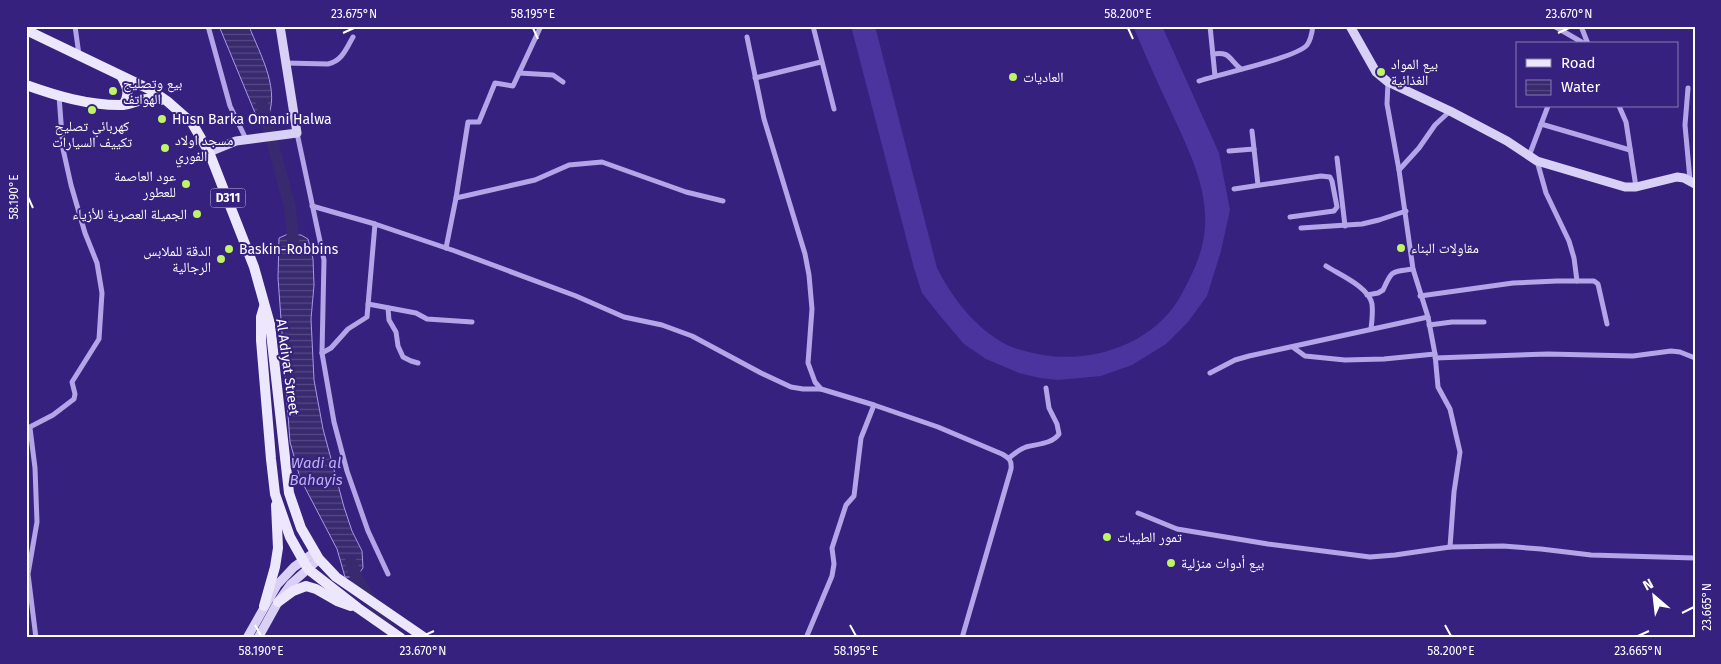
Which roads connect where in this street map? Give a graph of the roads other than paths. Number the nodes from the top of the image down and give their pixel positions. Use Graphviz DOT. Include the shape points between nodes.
graph roads {
  1 [pos="75,26"];
  2 [pos="208,26"];
  3 [pos="280,26"];
  4 [pos="540,26"];
  5 [pos="812,26"];
  6 [pos="1210,26"];
  7 [pos="1313,26"];
  8 [pos="1350,26"];
  9 [pos="1554,26"];
  10 [pos="1581,26"];
  11 [pos="26,30"];
  12 [pos="353,37"];
  13 [pos="747,37"];
  14 [pos="1571,41"];
  15 [pos="1585,42"];
  16 [pos="1213,54"];
  17 [pos="79,56"];
  18 [pos="821,62"];
  19 [pos="285,63"];
  20 [pos="1241,69"];
  21 [pos="518,73"];
  22 [pos="1215,76"];
  23 [pos="122,77"];
  24 [pos="755,78"];
  25 [pos="1199,81"];
  26 [pos="563,82"];
  27 [pos="1388,82"];
  28 [pos="26,85"];
  29 [pos="1688,88"];
  30 [pos="59,96"];
  31 [pos="167,101"];
  32 [pos="123,105"];
  33 [pos="1547,108"];
  34 [pos="1620,108"];
  35 [pos="834,109"];
  36 [pos="1450,111"];
  37 [pos="1541,124"];
  38 [pos="1252,131"];
  39 [pos="297,133"];
  40 [pos="246,139"];
  41 [pos="1254,149"];
  42 [pos="1630,150"];
  43 [pos="1229,151"];
  44 [pos="209,152"];
  45 [pos="1337,158"];
  46 [pos="1533,158"];
  47 [pos="1399,170"];
  48 [pos="1692,182"];
  49 [pos="1258,185"];
  50 [pos="1636,187"];
  51 [pos="1234,189"];
  52 [pos="456,198"];
  53 [pos="723,201"];
  54 [pos="312,206"];
  55 [pos="1406,211"];
  56 [pos="1290,217"];
  57 [pos="375,224"];
  58 [pos="1346,226"];
  59 [pos="1301,228"];
  60 [pos="446,248"];
  61 [pos="1326,266"];
  62 [pos="1413,269"];
  63 [pos="1578,281"];
  64 [pos="1367,295"];
  65 [pos="1420,296"];
  66 [pos="368,304"];
  67 [pos="264,307"];
  68 [pos="388,308"];
  69 [pos="1428,317"];
  70 [pos="472,322"];
  71 [pos="1484,322"];
  72 [pos="1607,324"];
  73 [pos="1430,326"];
  74 [pos="1371,329"];
  75 [pos="1294,348"];
  76 [pos="322,353"];
  77 [pos="1435,356"];
  78 [pos="1695,358"];
  79 [pos="418,363"];
  80 [pos="1210,373"];
  81 [pos="1046,388"];
  82 [pos="821,389"];
  83 [pos="874,405"];
  84 [pos="28,428"];
  85 [pos="1009,458"];
  86 [pos="275,494"];
  87 [pos="1138,513"];
  88 [pos="1450,547"];
  89 [pos="317,556"];
  90 [pos="1695,558"];
  91 [pos="305,565"];
  92 [pos="388,574"];
  93 [pos="278,602"];
  94 [pos="264,606"];
  95 [pos="358,608"];
  96 [pos="36,638"];
  97 [pos="247,638"];
  98 [pos="258,638"];
  99 [pos="402,638"];
  100 [pos="425,638"];
  101 [pos="806,638"];
  102 [pos="962,638"];
  1 -- 17 [label="street"];
  2 -- 40 [label="street" via="230,106"];
  3 -- 19 [label="street"];
  4 -- 21 [label="street"];
  5 -- 18 [label="street"];
  6 -- 16 [label="street"];
  7 -- 20 [label="street" via="1310,40 1302,49"];
  8 -- 27 [label="street" via="1376,72"];
  9 -- 14 [label="street"];
  10 -- 15 [label="street"];
  11 -- 17 [label="main road, D311"];
  12 -- 19 [label="street" via="342,58 335,63"];
  13 -- 24 [label="street"];
  16 -- 20 [label="street" via="1228,55"];
  16 -- 22 [label="street"];
  17 -- 23 [label="main road, D311"];
  18 -- 24 [label="street"];
  18 -- 35 [label="street"];
  19 -- 39 [label="street"];
  20 -- 22 [label="street"];
  21 -- 26 [label="street" via="553,75"];
  21 -- 52 [label="street" via="512,86 496,83 479,122 468,122"];
  22 -- 25 [label="street"];
  23 -- 31 [label="main road, D311"];
  23 -- 32 [label="main road" via="128,94"];
  24 -- 82 [label="street" via="764,119 805,254 812,310 808,363"];
  27 -- 36 [label="street"];
  27 -- 47 [label="street" via="1387,104"];
  28 -- 30 [label="main road"];
  29 -- 48 [label="street" via="1685,125"];
  30 -- 32 [label="main road" via="94,104"];
  30 -- 84 [label="street" via="63,149 102,293 99,339 72,382 74,400"];
  31 -- 32 [label="main road" via="151,97"];
  31 -- 44 [label="main road, D311" via="192,123"];
  33 -- 37 [label="street"];
  34 -- 42 [label="street" via="1626,122"];
  36 -- 46 [label="street"];
  36 -- 47 [label="street"];
  37 -- 42 [label="street"];
  37 -- 46 [label="street"];
  38 -- 41 [label="street"];
  39 -- 40 [label="street"];
  39 -- 54 [label="street"];
  40 -- 44 [label="street"];
  41 -- 43 [label="street"];
  41 -- 49 [label="street"];
  42 -- 50 [label="street"];
  44 -- 67 [label="main road, D311" via="254,267"];
  45 -- 58 [label="street"];
  46 -- 50 [label="street" via="1625,187"];
  46 -- 63 [label="street" via="1569,242"];
  47 -- 55 [label="street"];
  48 -- 50 [label="street" via="1677,177"];
  49 -- 51 [label="street"];
  49 -- 56 [label="street" via="1330,177 1336,210"];
  52 -- 53 [label="street" via="535,180 569,165 602,162 686,192"];
  52 -- 60 [label="street"];
  54 -- 57 [label="street"];
  54 -- 76 [label="street" via="324,260"];
  55 -- 58 [label="street" via="1371,223"];
  55 -- 62 [label="street"];
  57 -- 60 [label="street"];
  57 -- 66 [label="street"];
  58 -- 59 [label="street"];
  60 -- 82 [label="street" via="624,316 662,324 692,336 790,387"];
  61 -- 64 [label="street"];
  62 -- 64 [label="street" via="1392,273 1381,292"];
  62 -- 65 [label="street"];
  63 -- 65 [label="street" via="1513,283"];
  63 -- 72 [label="street" via="1598,284"];
  64 -- 74 [label="street" via="1372,305"];
  65 -- 69 [label="street"];
  66 -- 68 [label="street"];
  66 -- 76 [label="street" via="367,317 348,328 331,348"];
  67 -- 86 [label="main road, Al Adiyat Street / D311" via="260,317 261,340"];
  67 -- 89 [label="main road, Al Adiyat Street / D311" via="270,324 290,493 301,528"];
  68 -- 70 [label="street" via="416,313 427,319"];
  68 -- 79 [label="street" via="389,320 403,357"];
  69 -- 73 [label="street"];
  69 -- 74 [label="street"];
  71 -- 73 [label="street"];
  73 -- 77 [label="street"];
  74 -- 75 [label="street"];
  75 -- 77 [label="street" via="1305,356 1345,360"];
  75 -- 80 [label="street" via="1235,360"];
  76 -- 92 [label="street" via="334,422 347,471 368,531"];
  77 -- 78 [label="street" via="1632,356 1671,351"];
  77 -- 88 [label="street" via="1438,387 1450,409 1460,452"];
  81 -- 85 [label="street" via="1049,408 1059,434 1047,443 1025,448"];
  82 -- 83 [label="street"];
  83 -- 85 [label="street" via="938,427"];
  83 -- 101 [label="street" via="861,438 854,496 846,505 832,548 832,576"];
  84 -- 96 [label="street" via="35,468 37,522 28,574"];
  85 -- 102 [label="street" via="1011,469"];
  86 -- 91 [label="main road, Al Adiyat Street / D311" via="290,537"];
  86 -- 94 [label="main road" via="278,548"];
  87 -- 88 [label="street" via="1177,530 1370,557"];
  88 -- 90 [label="street" via="1503,546 1591,556"];
  89 -- 91 [label="street"];
  89 -- 100 [label="main road, Al Adiyat Street / D311" via="336,577"];
  91 -- 93 [label="street"];
  91 -- 94 [label="street" via="277,585"];
  91 -- 95 [label="main road, Al Adiyat Street / D311"];
  93 -- 95 [label="main road" via="293,590 306,586"];
  93 -- 98 [label="street"];
  94 -- 97 [label="street"];
  95 -- 99 [label="main road, Al Adiyat Street / D311"];
}
